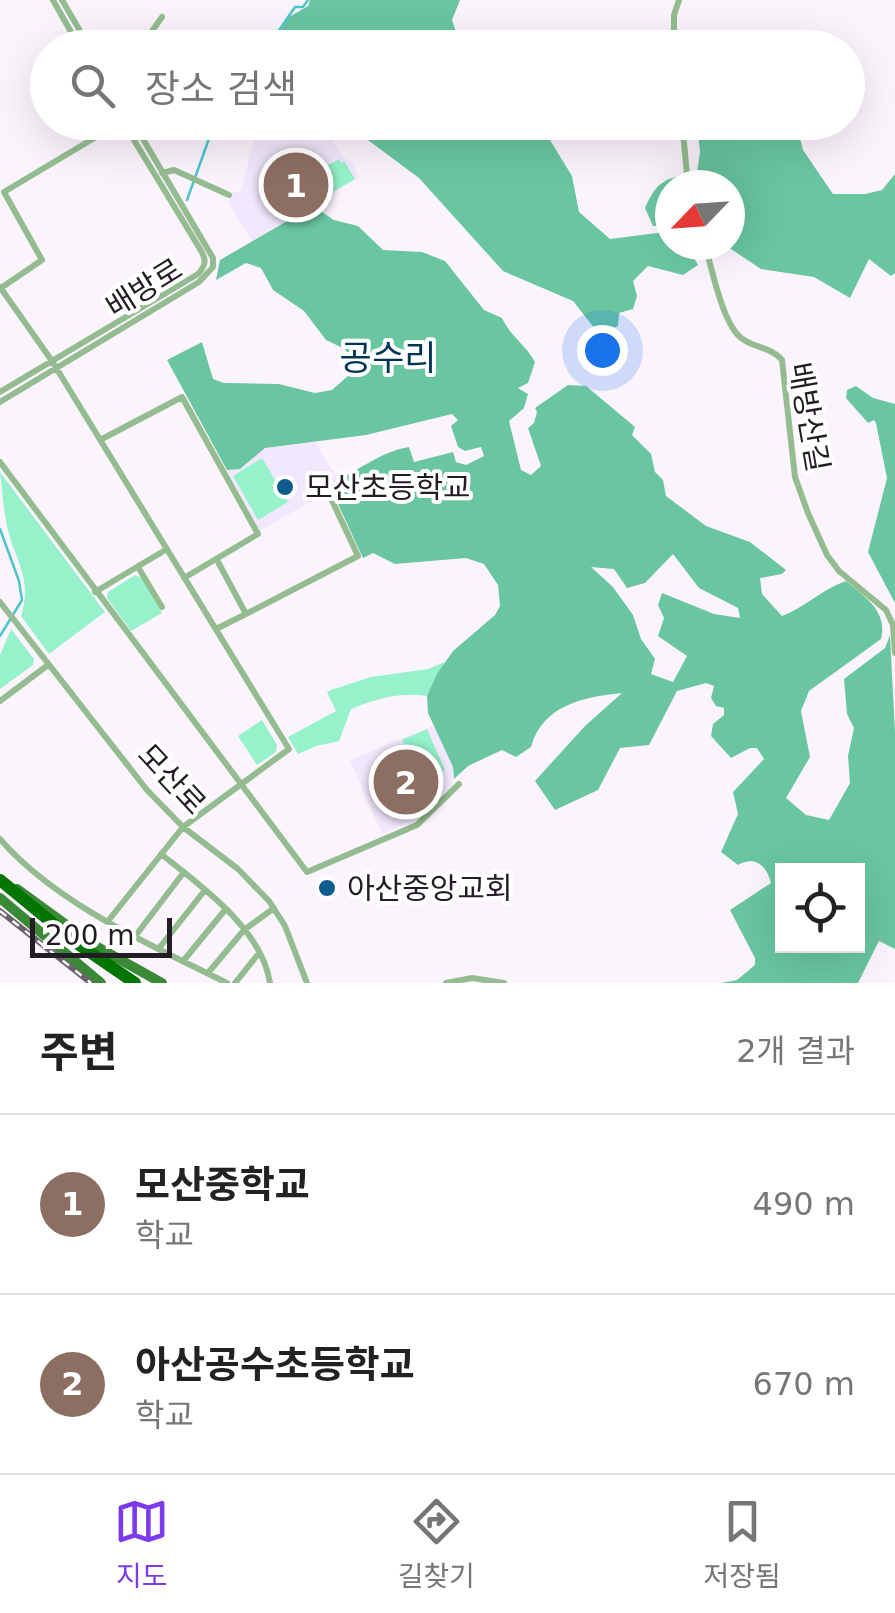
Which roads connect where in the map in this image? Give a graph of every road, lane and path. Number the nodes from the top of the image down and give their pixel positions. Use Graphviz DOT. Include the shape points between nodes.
graph roads {
  1 [pos="53,0"];
  2 [pos="62,0"];
  3 [pos="680,0"];
  4 [pos="162,17"];
  5 [pos="70,30"];
  6 [pos="80,30"];
  7 [pos="153,30"];
  8 [pos="674,30"];
  9 [pos="92,140"];
  10 [pos="133,140"];
  11 [pos="143,140"];
  12 [pos="684,140"];
  13 [pos="687,170"];
  14 [pos="162,172"];
  15 [pos="192,179"];
  16 [pos="172,190"];
  17 [pos="228,195"];
  18 [pos="709,260"];
  19 [pos="0,287"];
  20 [pos="54,364"];
  21 [pos="0,392"];
  22 [pos="0,402"];
  23 [pos="100,440"];
  24 [pos="0,462"];
  25 [pos="328,492"];
  26 [pos="166,550"];
  27 [pos="217,560"];
  28 [pos="138,566"];
  29 [pos="184,578"];
  30 [pos="95,592"];
  31 [pos="2,605"];
  32 [pos="162,607"];
  33 [pos="246,614"];
  34 [pos="216,630"];
  35 [pos="895,654"];
  36 [pos="48,664"];
  37 [pos="0,700"];
  38 [pos="240,783"];
  39 [pos="459,784"];
  40 [pos="183,827"];
  41 [pos="0,840"];
  42 [pos="161,854"];
  43 [pos="184,872"];
  44 [pos="0,882"];
  45 [pos="205,890"];
  46 [pos="0,898"];
  47 [pos="274,908"];
  48 [pos="225,910"];
  49 [pos="108,921"];
  50 [pos="244,930"];
  51 [pos="136,935"];
  52 [pos="160,947"];
  53 [pos="258,953"];
  54 [pos="184,960"];
  55 [pos="208,973"];
  56 [pos="102,983"];
  57 [pos="124,983"];
  58 [pos="135,983"];
  59 [pos="162,983"];
  60 [pos="227,983"];
  61 [pos="235,983"];
  62 [pos="270,983"];
  63 [pos="306,983"];
  64 [pos="446,983"];
  65 [pos="504,983"];
  1 -- 5 [label="street"];
  2 -- 6 [label="street"];
  3 -- 8 [label="street"];
  4 -- 7 [label="street"];
  9 -- 19 [label="street" via="4,192 42,260"];
  10 -- 20 [label="street, 배방로" via="204,266"];
  11 -- 14 [label="street, 배방로"];
  12 -- 13 [label="street"];
  14 -- 15 [label="street"];
  14 -- 16 [label="street, 배방로"];
  15 -- 16 [label="street" via="176,178"];
  15 -- 17 [label="street"];
  16 -- 20 [label="street, 배방로" via="213,258 208,276"];
  18 -- 35 [label="street, 배방산길" via="735,332 782,360 801,495 827,556 886,610"];
  19 -- 20 [label="street"];
  20 -- 21 [label="street, 배방로"];
  20 -- 22 [label="street, 배방로"];
  20 -- 23 [label="street"];
  23 -- 26 [label="street"];
  23 -- 27 [label="street" via="182,397 258,534"];
  24 -- 30 [label="street"];
  25 -- 33 [label="street" via="358,556"];
  26 -- 28 [label="street"];
  26 -- 29 [label="street"];
  27 -- 29 [label="street"];
  27 -- 33 [label="street"];
  28 -- 30 [label="street"];
  28 -- 32 [label="street"];
  29 -- 34 [label="street"];
  30 -- 38 [label="street"];
  31 -- 36 [label="street, 모산로"];
  33 -- 34 [label="street"];
  34 -- 38 [label="street" via="289,749"];
  36 -- 37 [label="street"];
  36 -- 40 [label="street, 모산로"];
  38 -- 39 [label="street" via="308,872 417,825"];
  38 -- 40 [label="street"];
  40 -- 42 [label="street"];
  40 -- 47 [label="street, 모산로" via="238,869"];
  41 -- 49 [label="street" via="33,872"];
  42 -- 43 [label="street"];
  42 -- 49 [label="street"];
  43 -- 45 [label="street"];
  43 -- 51 [label="street"];
  44 -- 57 [label="highway" via="34,917"];
  44 -- 58 [label="highway"];
  44 -- 59 [label="main road"];
  45 -- 48 [label="street"];
  45 -- 52 [label="street"];
  46 -- 56 [label="main road"];
  47 -- 50 [label="street"];
  47 -- 63 [label="street, 모산로"];
  48 -- 50 [label="street"];
  48 -- 54 [label="street"];
  49 -- 51 [label="street"];
  50 -- 53 [label="street"];
  50 -- 55 [label="street"];
  51 -- 52 [label="street"];
  52 -- 54 [label="street"];
  53 -- 61 [label="street"];
  53 -- 62 [label="street"];
  54 -- 55 [label="street"];
  55 -- 60 [label="street"];
  64 -- 65 [label="street"];
}
